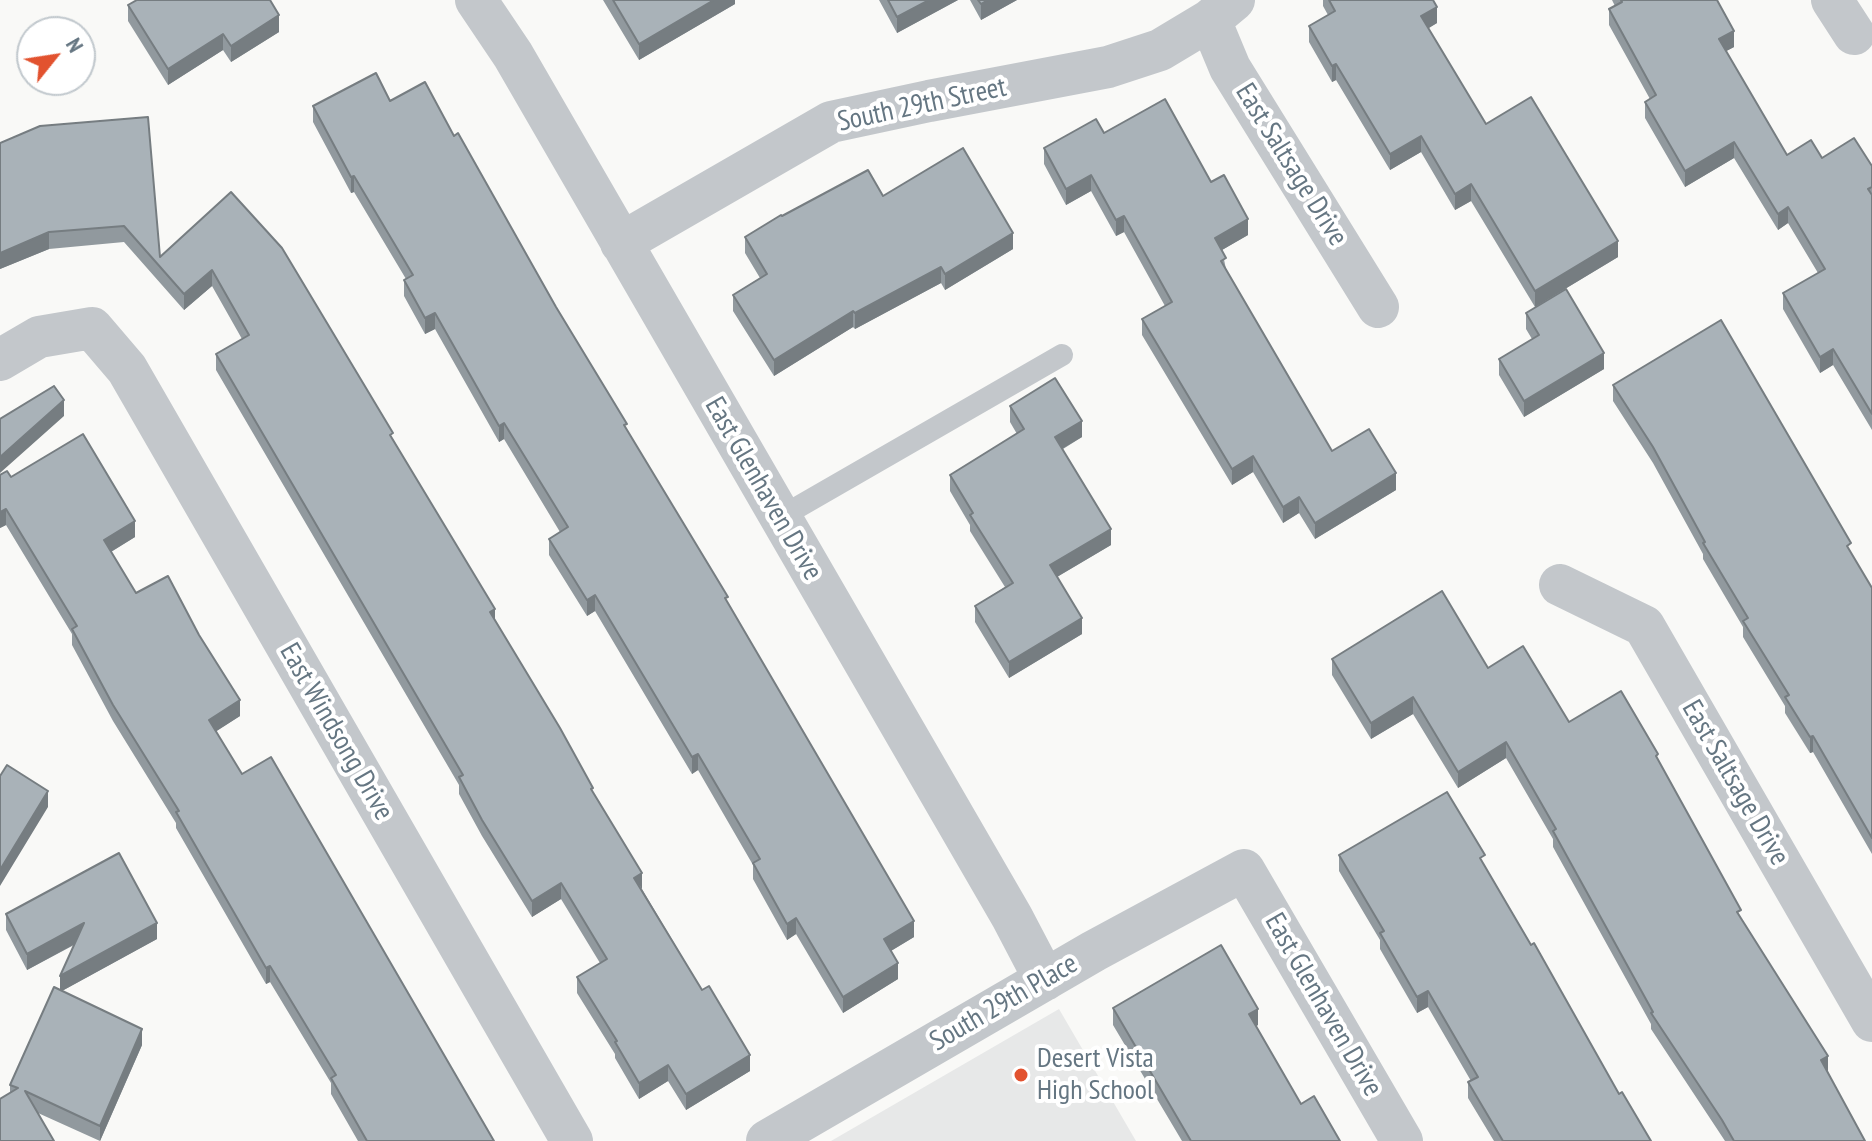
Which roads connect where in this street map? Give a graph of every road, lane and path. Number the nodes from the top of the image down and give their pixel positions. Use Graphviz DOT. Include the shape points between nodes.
graph roads {
  1 [pos="476,0"];
  2 [pos="1222,10"];
  3 [pos="621,243"];
  4 [pos="1378,307"];
  5 [pos="1062,355"];
  6 [pos="0,360"];
  7 [pos="779,518"];
  8 [pos="1560,585"];
  9 [pos="1244,870"];
  10 [pos="1045,980"];
  11 [pos="1872,1021"];
  12 [pos="572,1141"];
  13 [pos="767,1141"];
  14 [pos="1402,1141"];
  1 -- 3 [label="street, East Glenhaven Drive"];
  2 -- 3 [label="street, South 29th Street" via="1160,50 1108,67 831,122"];
  2 -- 4 [label="street, East Saltsage Drive" via="1230,68"];
  3 -- 7 [label="street, East Glenhaven Drive"];
  5 -- 7 [label="lane"];
  6 -- 12 [label="street, East Windsong Drive" via="39,337 92,328 127,369"];
  7 -- 10 [label="street, East Glenhaven Drive"];
  8 -- 11 [label="street, East Saltsage Drive" via="1644,626"];
  9 -- 10 [label="street, South 29th Place"];
  9 -- 14 [label="street, East Glenhaven Drive"];
  10 -- 13 [label="street, South 29th Place"];
}
